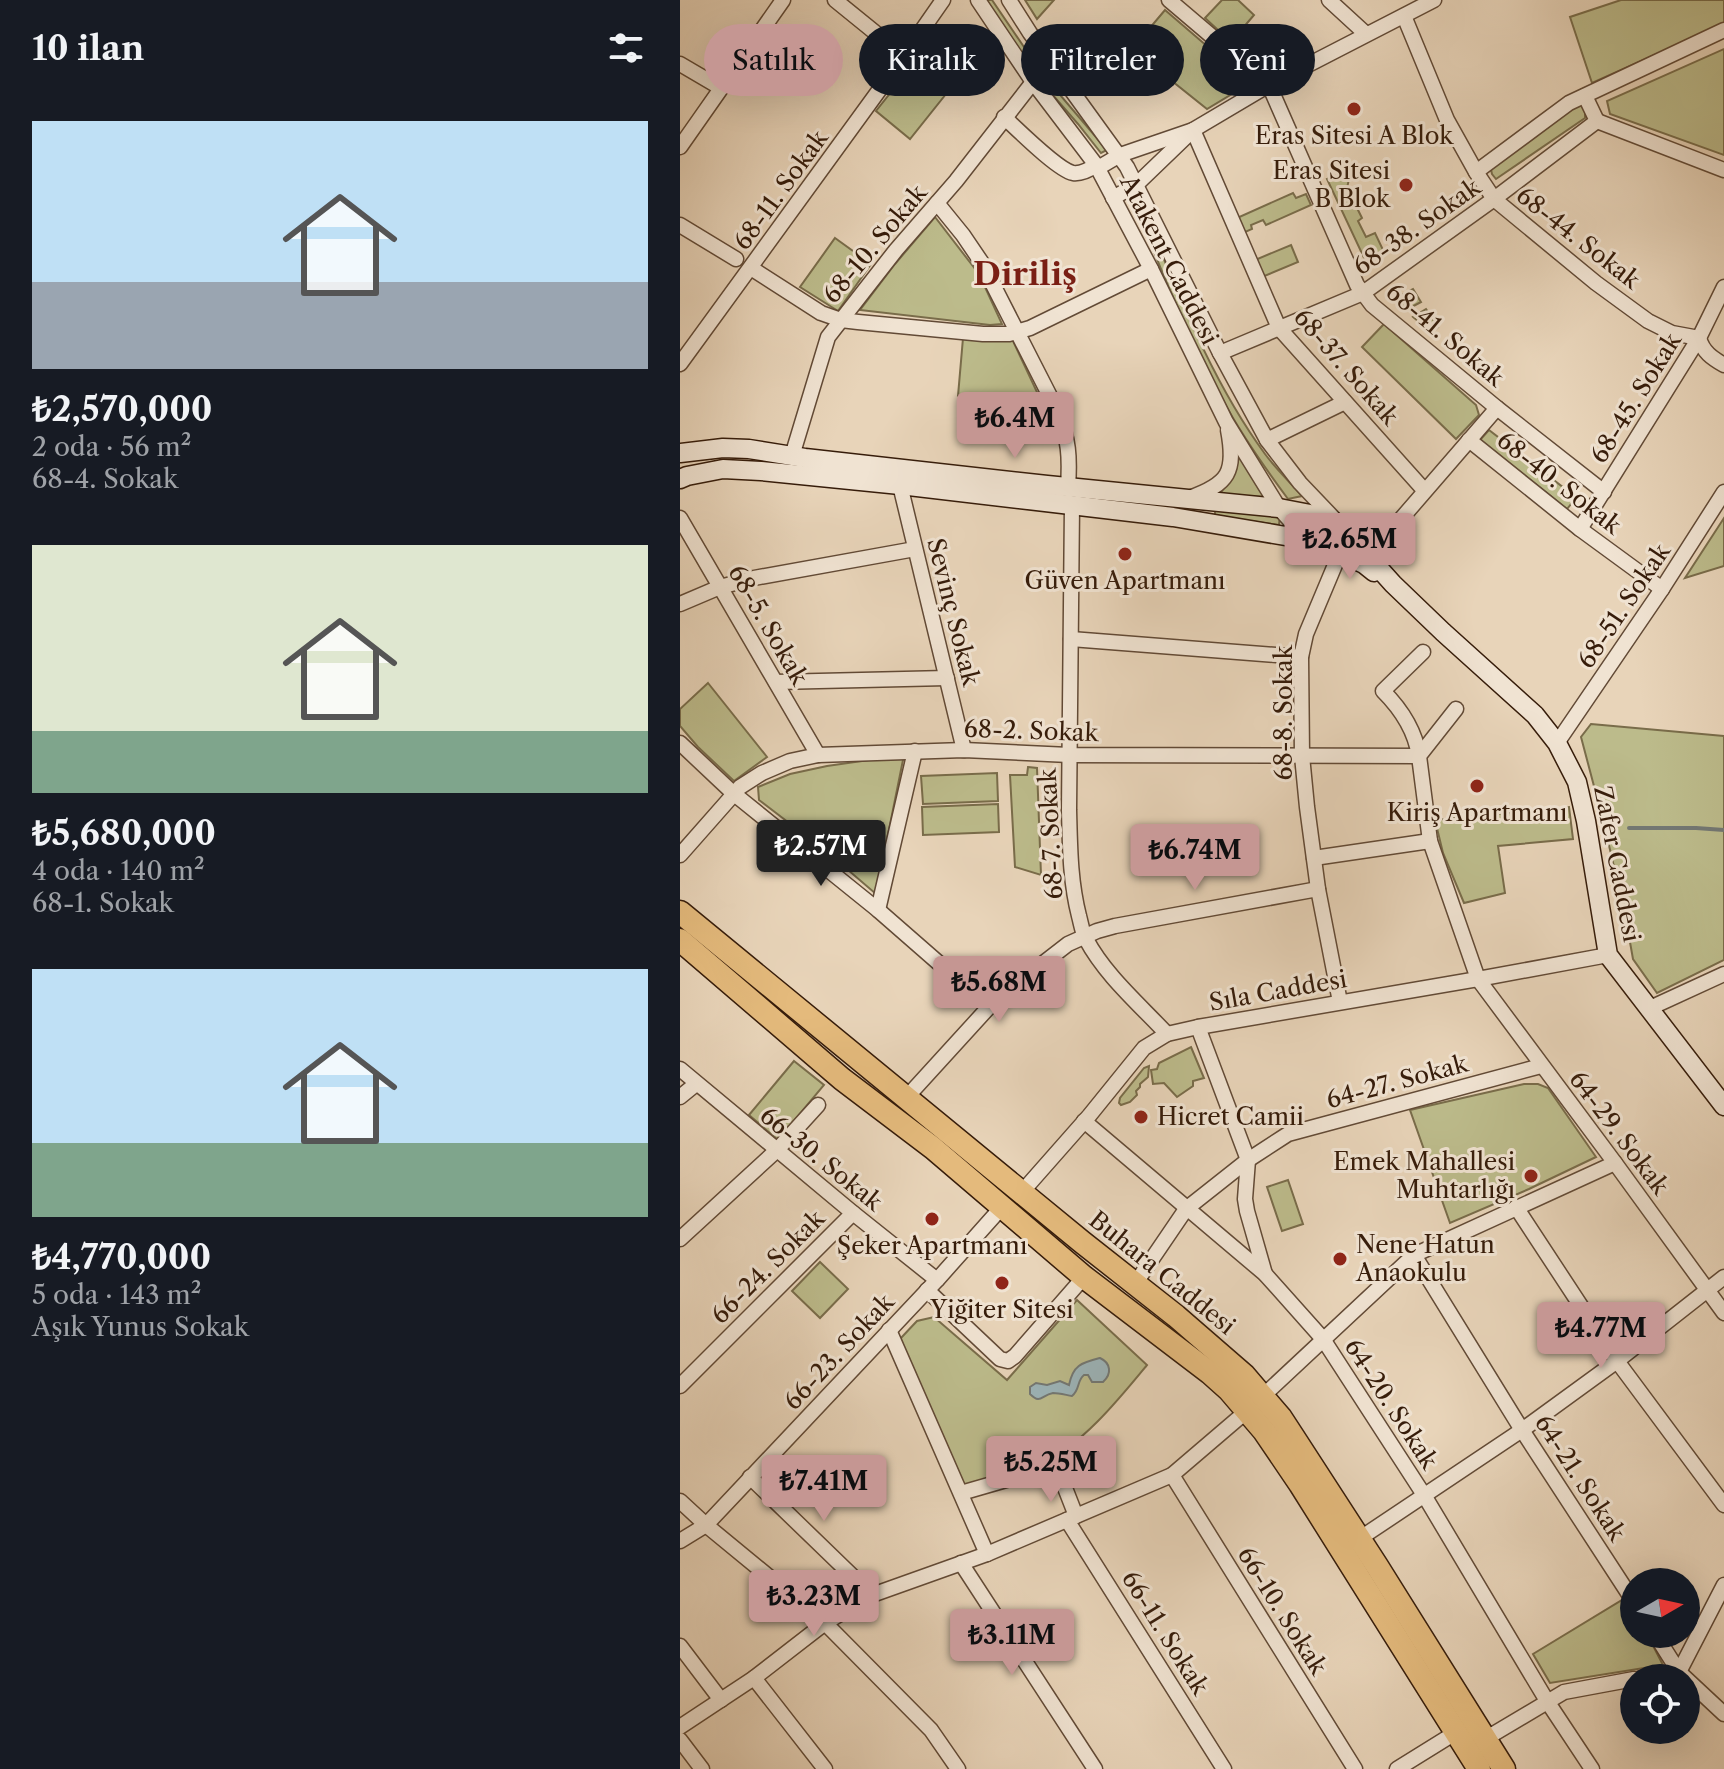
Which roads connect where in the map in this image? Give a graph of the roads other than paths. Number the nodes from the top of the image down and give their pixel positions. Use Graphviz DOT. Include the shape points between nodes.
graph roads {
  1 [pos="783,0"];
  2 [pos="835,0"];
  3 [pos="943,0"];
  4 [pos="978,0"];
  5 [pos="1009,0"];
  6 [pos="1169,0"];
  7 [pos="1329,0"];
  8 [pos="1434,0"];
  9 [pos="1404,16"];
  10 [pos="766,24"];
  11 [pos="865,24"];
  12 [pos="926,24"];
  13 [pos="1200,26"];
  14 [pos="1724,30"];
  15 [pos="1366,34"];
  16 [pos="1315,61"];
  17 [pos="680,64"];
  18 [pos="1021,64"];
  19 [pos="704,78"];
  20 [pos="715,96"];
  21 [pos="875,96"];
  22 [pos="1021,96"];
  23 [pos="1044,96"];
  24 [pos="1250,96"];
  25 [pos="1274,96"];
  26 [pos="1585,96"];
  27 [pos="1004,117"];
  28 [pos="1597,121"];
  29 [pos="1193,130"];
  30 [pos="680,147"];
  31 [pos="1120,155"];
  32 [pos="1097,166"];
  33 [pos="1724,170"];
  34 [pos="1476,172"];
  35 [pos="1137,184"];
  36 [pos="1113,198"];
  37 [pos="1494,199"];
  38 [pos="937,203"];
  39 [pos="680,225"];
  40 [pos="736,259"];
  41 [pos="751,268"];
  42 [pos="1151,269"];
  43 [pos="1724,287"];
  44 [pos="1363,293"];
  45 [pos="1724,318"];
  46 [pos="841,320"];
  47 [pos="1279,328"];
  48 [pos="1017,332"];
  49 [pos="1699,338"];
  50 [pos="1220,353"];
  51 [pos="680,364"];
  52 [pos="1724,365"];
  53 [pos="1345,402"];
  54 [pos="1497,408"];
  55 [pos="1226,422"];
  56 [pos="1267,440"];
  57 [pos="1469,440"];
  58 [pos="680,453"];
  59 [pos="792,456"];
  60 [pos="684,477"];
  61 [pos="900,485"];
  62 [pos="1424,490"];
  63 [pos="1604,492"];
  64 [pos="1724,492"];
  65 [pos="1070,496"];
  66 [pos="1188,498"];
  67 [pos="1279,508"];
  68 [pos="680,518"];
  69 [pos="1340,525"];
  70 [pos="1580,529"];
  71 [pos="1315,541"];
  72 [pos="915,549"];
  73 [pos="1340,553"];
  74 [pos="1369,556"];
  75 [pos="720,587"];
  76 [pos="1662,589"];
  77 [pos="1402,592"];
  78 [pos="680,604"];
  79 [pos="1071,639"];
  80 [pos="1423,652"];
  81 [pos="1301,657"];
  82 [pos="947,678"];
  83 [pos="776,682"];
  84 [pos="1456,709"];
  85 [pos="680,743"];
  86 [pos="1557,743"];
  87 [pos="964,750"];
  88 [pos="915,751"];
  89 [pos="818,755"];
  90 [pos="1069,755"];
  91 [pos="1302,756"];
  92 [pos="1419,756"];
  93 [pos="733,793"];
  94 [pos="1430,841"];
  95 [pos="680,855"];
  96 [pos="1314,858"];
  97 [pos="1318,889"];
  98 [pos="878,910"];
  99 [pos="680,912"];
  100 [pos="1084,936"];
  101 [pos="680,940"];
  102 [pos="1608,955"];
  103 [pos="1724,974"];
  104 [pos="1478,979"];
  105 [pos="1340,1002"];
  106 [pos="989,1007"];
  107 [pos="1650,1008"];
  108 [pos="1198,1027"];
  109 [pos="1167,1034"];
  110 [pos="1541,1066"];
  111 [pos="680,1069"];
  112 [pos="696,1084"];
  113 [pos="680,1097"];
  114 [pos="906,1098"];
  115 [pos="818,1105"];
  116 [pos="1724,1106"];
  117 [pos="1084,1121"];
  118 [pos="777,1150"];
  119 [pos="1248,1160"];
  120 [pos="1615,1163"];
  121 [pos="1022,1192"];
  122 [pos="1002,1207"];
  123 [pos="1516,1207"];
  124 [pos="1186,1209"];
  125 [pos="853,1213"];
  126 [pos="680,1239"];
  127 [pos="1414,1255"];
  128 [pos="1265,1274"];
  129 [pos="1084,1277"];
  130 [pos="1724,1277"];
  131 [pos="1135,1284"];
  132 [pos="932,1285"];
  133 [pos="1707,1290"];
  134 [pos="1724,1313"];
  135 [pos="889,1330"];
  136 [pos="1323,1339"];
  137 [pos="1617,1361"];
  138 [pos="680,1386"];
  139 [pos="1256,1403"];
  140 [pos="1522,1430"];
  141 [pos="1172,1475"];
  142 [pos="750,1477"];
  143 [pos="961,1493"];
  144 [pos="1424,1495"];
  145 [pos="680,1501"];
  146 [pos="1724,1505"];
  147 [pos="1071,1518"];
  148 [pos="706,1525"];
  149 [pos="1359,1539"];
  150 [pos="680,1541"];
  151 [pos="987,1554"];
  152 [pos="961,1563"];
  153 [pos="1620,1580"];
  154 [pos="1724,1585"];
  155 [pos="872,1595"];
  156 [pos="825,1623"];
  157 [pos="680,1646"];
  158 [pos="1683,1664"];
  159 [pos="754,1678"];
  160 [pos="1620,1682"];
  161 [pos="1700,1692"];
  162 [pos="721,1700"];
  163 [pos="1547,1701"];
  164 [pos="1724,1714"];
  165 [pos="680,1727"];
  166 [pos="1455,1733"];
  167 [pos="1485,1739"];
  168 [pos="680,1740"];
  169 [pos="702,1769"];
  170 [pos="825,1769"];
  171 [pos="958,1769"];
  172 [pos="1095,1769"];
  173 [pos="1224,1769"];
  174 [pos="1355,1769"];
  175 [pos="1397,1769"];
  176 [pos="1479,1769"];
  177 [pos="1504,1769"];
  178 [pos="1592,1769"];
  1 -- 10 [label="street"];
  2 -- 11 [label="street"];
  3 -- 12 [label="street, 68-11. Sokak"];
  4 -- 18 [label="street, Atakent Caddesi"];
  5 -- 31 [label="street, Atakent Caddesi"];
  6 -- 13 [label="street"];
  7 -- 15 [label="street"];
  8 -- 9 [label="street"];
  9 -- 15 [label="street"];
  9 -- 34 [label="street, 68-44. Sokak" via="1447,120"];
  14 -- 26 [label="street, 68-38. Sokak"];
  15 -- 16 [label="street"];
  17 -- 19 [label="street"];
  20 -- 30 [label="street"];
  21 -- 41 [label="street, 68-11. Sokak"];
  22 -- 27 [label="street, 68-10. Sokak"];
  23 -- 32 [label="street, Atakent Caddesi"];
  24 -- 29 [label="street"];
  25 -- 44 [label="street, 68-41. Sokak"];
  26 -- 28 [label="street"];
  26 -- 34 [label="street, 68-38. Sokak" via="1551,114"];
  27 -- 32 [label="street" via="1064,170 1079,173"];
  27 -- 38 [label="street, 68-10. Sokak"];
  28 -- 33 [label="street"];
  28 -- 37 [label="street, 68-38. Sokak"];
  29 -- 31 [label="street"];
  29 -- 35 [label="street"];
  29 -- 47 [label="street, 68-37. Sokak"];
  31 -- 32 [label="street"];
  31 -- 35 [label="street, Atakent Caddesi"];
  32 -- 36 [label="street, Atakent Caddesi"];
  34 -- 37 [label="street, 68-44. Sokak"];
  35 -- 36 [label="street"];
  35 -- 50 [label="street, Atakent Caddesi"];
  36 -- 42 [label="street, Atakent Caddesi"];
  37 -- 44 [label="street, 68-38. Sokak"];
  37 -- 49 [label="street, 68-44. Sokak" via="1648,321"];
  38 -- 46 [label="street, 68-10. Sokak"];
  38 -- 48 [label="street, 68-7. Sokak" via="982,263"];
  39 -- 40 [label="street"];
  41 -- 46 [label="street"];
  41 -- 51 [label="street, 68-11. Sokak"];
  42 -- 48 [label="street"];
  42 -- 55 [label="street, Atakent Caddesi"];
  43 -- 49 [label="street, 68-45. Sokak"];
  44 -- 47 [label="street, 68-38. Sokak"];
  44 -- 54 [label="street, 68-41. Sokak"];
  45 -- 49 [label="street"];
  46 -- 48 [label="street" via="983,334"];
  46 -- 59 [label="street, 68-10. Sokak" via="824,346"];
  47 -- 50 [label="street, 68-38. Sokak"];
  47 -- 53 [label="street, 68-37. Sokak"];
  48 -- 65 [label="street, 68-7. Sokak" via="1065,430"];
  49 -- 52 [label="street" via="1706,352"];
  49 -- 63 [label="street, 68-45. Sokak"];
  50 -- 56 [label="street, Atakent Caddesi"];
  53 -- 56 [label="street"];
  53 -- 62 [label="street, 68-37. Sokak"];
  54 -- 57 [label="street"];
  54 -- 63 [label="street, 68-41. Sokak"];
  55 -- 66 [label="street" via="1230,466 1215,487"];
  55 -- 67 [label="street, Atakent Caddesi"];
  56 -- 69 [label="street, Atakent Caddesi"];
  57 -- 62 [label="street"];
  57 -- 70 [label="street, 68-40. Sokak"];
  58 -- 59 [label="street" via="723,448"];
  58 -- 60 [label="street" via="691,463"];
  59 -- 65 [label="street"];
  60 -- 61 [label="street" via="723,469"];
  61 -- 65 [label="street"];
  61 -- 72 [label="street, Sevinç Sokak"];
  62 -- 74 [label="street"];
  63 -- 70 [label="street, 68-45. Sokak"];
  64 -- 76 [label="street, 68-51. Sokak"];
  65 -- 66 [label="street"];
  65 -- 71 [label="street"];
  65 -- 79 [label="street, 68-7. Sokak"];
  66 -- 67 [label="street"];
  67 -- 69 [label="street"];
  67 -- 71 [label="street, Atakent Caddesi"];
  68 -- 75 [label="street, 68-5. Sokak"];
  69 -- 73 [label="street, 68-8. Sokak"];
  69 -- 74 [label="street"];
  70 -- 76 [label="street, 68-40. Sokak"];
  71 -- 73 [label="street"];
  72 -- 75 [label="street"];
  72 -- 82 [label="street, Sevinç Sokak"];
  73 -- 77 [label="street"];
  73 -- 81 [label="street, 68-8. Sokak"];
  74 -- 77 [label="street"];
  75 -- 78 [label="street"];
  75 -- 83 [label="street, 68-5. Sokak"];
  76 -- 86 [label="street, 68-51. Sokak"];
  77 -- 86 [label="street, Zafer Caddesi" via="1535,715"];
  79 -- 81 [label="street"];
  79 -- 90 [label="street, 68-7. Sokak"];
  80 -- 92 [label="street, 64-29. Sokak" via="1383,691 1400,708"];
  81 -- 91 [label="street, 68-8. Sokak"];
  82 -- 83 [label="street"];
  82 -- 87 [label="street, Sevinç Sokak"];
  83 -- 89 [label="street, 68-5. Sokak"];
  84 -- 92 [label="street"];
  85 -- 93 [label="street"];
  86 -- 102 [label="street, Zafer Caddesi" via="1577,782"];
  87 -- 88 [label="street, 68-2. Sokak"];
  87 -- 90 [label="street, 68-2. Sokak"];
  88 -- 89 [label="street, 68-2. Sokak"];
  88 -- 98 [label="street"];
  89 -- 93 [label="street, 68-2. Sokak" via="762,773"];
  90 -- 91 [label="street, 68-2. Sokak"];
  90 -- 100 [label="street, 68-7. Sokak" via="1070,858"];
  91 -- 92 [label="street, 68-2. Sokak"];
  91 -- 96 [label="street, 68-8. Sokak"];
  92 -- 94 [label="street, 64-29. Sokak"];
  93 -- 95 [label="street, 68-2. Sokak"];
  93 -- 98 [label="street"];
  94 -- 96 [label="street"];
  94 -- 104 [label="street, 64-29. Sokak"];
  96 -- 97 [label="street, 68-8. Sokak"];
  97 -- 100 [label="street"];
  97 -- 105 [label="street, 68-8. Sokak"];
  98 -- 106 [label="street"];
  99 -- 114 [label="main road, Buhara Caddesi"];
  100 -- 106 [label="street"];
  100 -- 109 [label="street, 68-7. Sokak" via="1105,968"];
  101 -- 122 [label="main road, Buhara Caddesi"];
  102 -- 104 [label="street, Sıla Caddesi"];
  102 -- 107 [label="street, Zafer Caddesi"];
  103 -- 107 [label="street"];
  104 -- 105 [label="street, Sıla Caddesi"];
  104 -- 110 [label="street, 64-29. Sokak"];
  105 -- 108 [label="street, Sıla Caddesi"];
  106 -- 114 [label="street"];
  107 -- 116 [label="street, Zafer Caddesi"];
  108 -- 109 [label="street, Sıla Caddesi"];
  108 -- 119 [label="street"];
  109 -- 117 [label="street, Sıla Caddesi" via="1138,1054"];
  110 -- 119 [label="street, 64-27. Sokak" via="1288,1134"];
  110 -- 120 [label="street, 64-29. Sokak"];
  111 -- 112 [label="street, 66-30. Sokak"];
  112 -- 113 [label="street"];
  112 -- 118 [label="street, 66-30. Sokak"];
  114 -- 121 [label="main road, Buhara Caddesi"];
  115 -- 118 [label="street"];
  117 -- 121 [label="street, Sıla Caddesi"];
  117 -- 124 [label="street, 64-20. Sokak"];
  118 -- 125 [label="street, 66-30. Sokak"];
  118 -- 126 [label="street"];
  119 -- 124 [label="street, 64-27. Sokak"];
  119 -- 128 [label="street" via="1245,1199"];
  120 -- 123 [label="street"];
  120 -- 133 [label="street, 64-29. Sokak"];
  121 -- 131 [label="main road, Buhara Caddesi"];
  122 -- 129 [label="main road, Buhara Caddesi"];
  122 -- 132 [label="street, 66-23. Sokak"];
  123 -- 127 [label="street"];
  123 -- 137 [label="street"];
  124 -- 128 [label="street, 64-20. Sokak"];
  124 -- 131 [label="street, 64-27. Sokak"];
  125 -- 132 [label="street, 66-30. Sokak"];
  125 -- 138 [label="street, 66-24. Sokak"];
  127 -- 136 [label="street"];
  127 -- 140 [label="street, 64-21. Sokak"];
  128 -- 136 [label="street, 64-20. Sokak"];
  129 -- 132 [label="street, 66-30. Sokak" via="1008,1361 1000,1359"];
  129 -- 139 [label="main road, Buhara Caddesi"];
  130 -- 133 [label="street"];
  131 -- 139 [label="main road, Buhara Caddesi" via="1223,1356"];
  132 -- 135 [label="street, 66-23. Sokak"];
  133 -- 134 [label="street, 64-29. Sokak"];
  133 -- 137 [label="street"];
  135 -- 142 [label="street, 66-23. Sokak"];
  135 -- 143 [label="street"];
  136 -- 139 [label="street"];
  136 -- 144 [label="street, 64-20. Sokak"];
  137 -- 140 [label="street"];
  137 -- 146 [label="street"];
  139 -- 141 [label="street"];
  139 -- 149 [label="main road, Buhara Caddesi" via="1281,1418"];
  139 -- 166 [label="main road, Buhara Caddesi" via="1264,1431"];
  140 -- 144 [label="street"];
  140 -- 153 [label="street, 64-21. Sokak"];
  141 -- 147 [label="street"];
  141 -- 174 [label="street, 66-10. Sokak"];
  142 -- 148 [label="street, 66-23. Sokak"];
  142 -- 155 [label="street"];
  143 -- 147 [label="street, 66-11. Sokak" via="1047,1467 1058,1471"];
  143 -- 151 [label="street"];
  144 -- 149 [label="street"];
  144 -- 163 [label="street, 64-20. Sokak"];
  145 -- 148 [label="street"];
  147 -- 151 [label="street"];
  147 -- 173 [label="street, 66-11. Sokak"];
  148 -- 150 [label="street, 66-23. Sokak"];
  148 -- 156 [label="street"];
  149 -- 167 [label="main road, Buhara Caddesi"];
  151 -- 152 [label="street"];
  152 -- 155 [label="street"];
  152 -- 172 [label="street"];
  154 -- 158 [label="street"];
  155 -- 156 [label="street"];
  156 -- 159 [label="street"];
  156 -- 171 [label="street" via="931,1730"];
  157 -- 162 [label="street"];
  159 -- 162 [label="street"];
  159 -- 170 [label="street"];
  160 -- 163 [label="street" via="1564,1692"];
  161 -- 164 [label="street"];
  162 -- 165 [label="street"];
  163 -- 167 [label="street"];
  163 -- 178 [label="street, 64-20. Sokak"];
  166 -- 175 [label="street"];
  166 -- 176 [label="main road, Buhara Caddesi"];
  167 -- 177 [label="main road, Buhara Caddesi"];
  168 -- 169 [label="street"];
}
